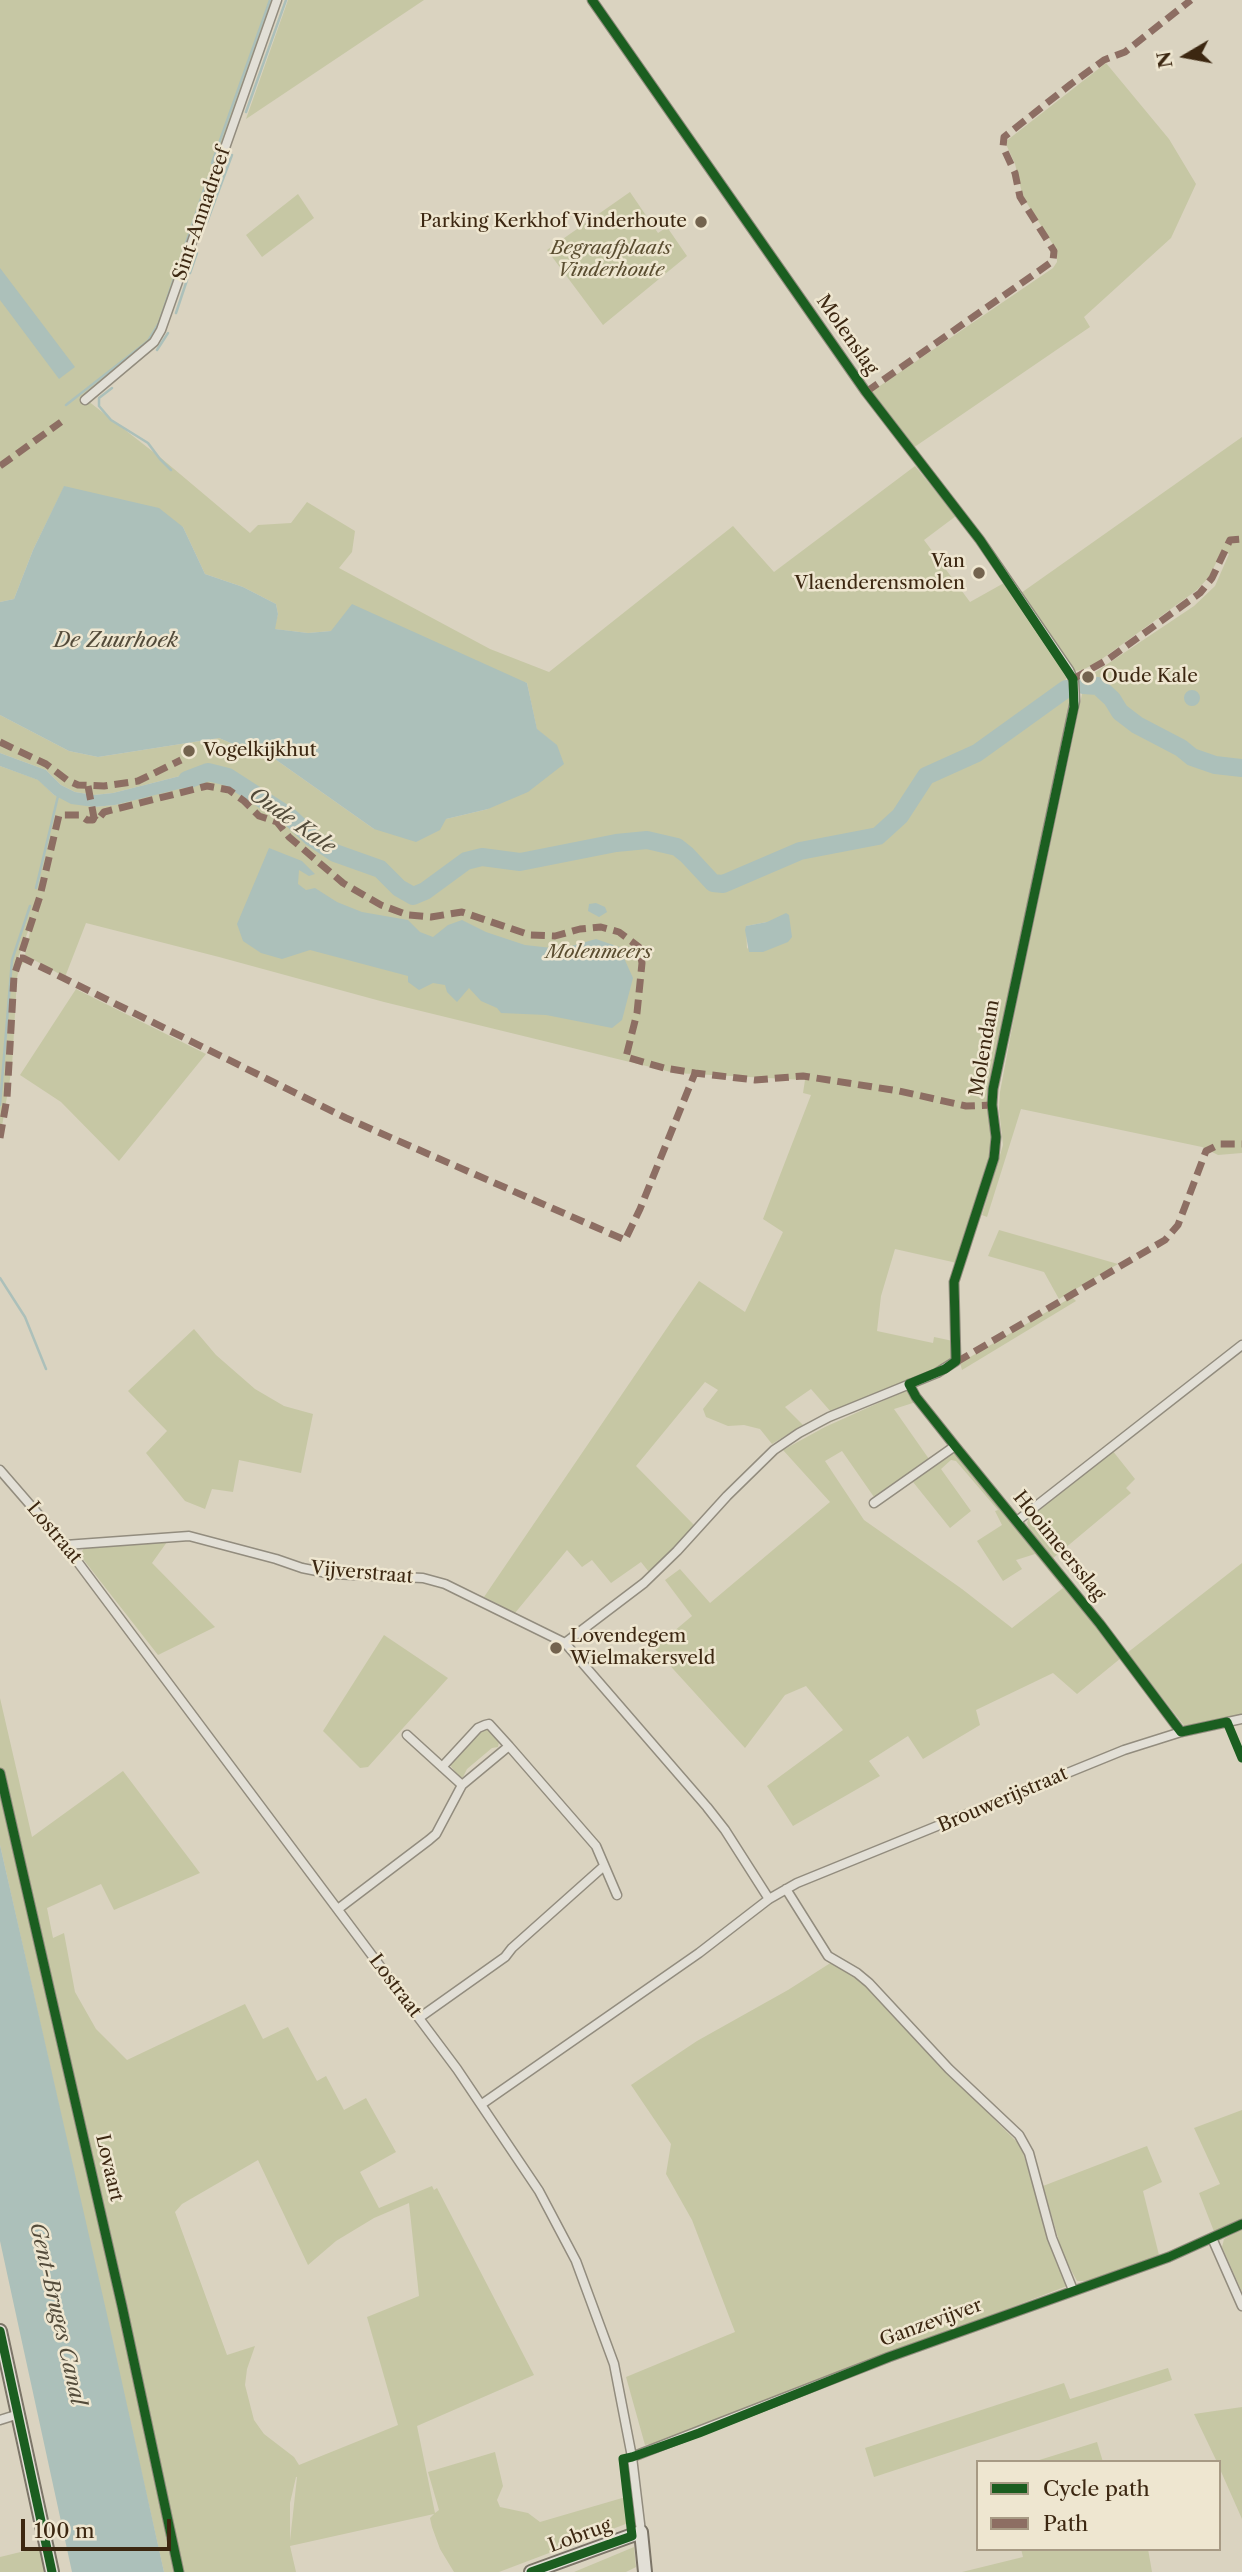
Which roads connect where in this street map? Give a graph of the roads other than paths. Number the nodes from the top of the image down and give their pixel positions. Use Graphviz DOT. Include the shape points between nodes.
graph roads {
  1 [pos="277,0"];
  2 [pos="592,0"];
  3 [pos="85,400"];
  4 [pos="1075,688"];
  5 [pos="1242,1345"];
  6 [pos="909,1384"];
  7 [pos="955,1446"];
  8 [pos="0,1470"];
  9 [pos="874,1503"];
  10 [pos="1017,1521"];
  11 [pos="65,1545"];
  12 [pos="565,1643"];
  13 [pos="1242,1718"];
  14 [pos="1181,1732"];
  15 [pos="407,1735"];
  16 [pos="509,1746"];
  17 [pos="442,1767"];
  18 [pos="0,1773"];
  19 [pos="462,1785"];
  20 [pos="604,1866"];
  21 [pos="786,1889"];
  22 [pos="617,1895"];
  23 [pos="769,1899"];
  24 [pos="338,1909"];
  25 [pos="419,2018"];
  26 [pos="482,2104"];
  27 [pos="1242,2224"];
  28 [pos="1212,2238"];
  29 [pos="1073,2290"];
  30 [pos="1242,2306"];
  31 [pos="0,2331"];
  32 [pos="19,2414"];
  33 [pos="0,2420"];
  34 [pos="632,2457"];
  35 [pos="641,2532"];
  36 [pos="52,2572"];
  37 [pos="179,2572"];
  38 [pos="531,2572"];
  39 [pos="645,2572"];
  1 -- 3 [label="street, Sint-Annadreef" via="161,330"];
  2 -- 4 [label="street, Molenslag" via="852,371 980,540 1069,670"];
  4 -- 6 [label="street, Molendam" via="1072,721 993,1089 994,1158 954,1282 956,1361"];
  5 -- 10 [label="street, Hooimeersslag"];
  6 -- 7 [label="street, Hooimeersslag"];
  6 -- 12 [label="street" via="828,1417 774,1450 644,1583"];
  7 -- 9 [label="street"];
  7 -- 10 [label="street, Hooimeersslag"];
  8 -- 11 [label="street, Lostraat"];
  10 -- 14 [label="street, Hooimeersslag"];
  11 -- 12 [label="street, Vijverstraat" via="189,1536 332,1574 423,1578 445,1584"];
  11 -- 24 [label="street, Lostraat"];
  12 -- 23 [label="street" via="707,1807"];
  13 -- 14 [label="street, Brouwerijstraat"];
  14 -- 21 [label="street, Brouwerijstraat" via="1124,1750"];
  15 -- 17 [label="street"];
  16 -- 17 [label="street" via="485,1725"];
  16 -- 19 [label="street"];
  16 -- 20 [label="street" via="596,1846"];
  17 -- 19 [label="street"];
  18 -- 37 [label="street, Lovaart"];
  19 -- 24 [label="street" via="436,1834"];
  20 -- 22 [label="street"];
  20 -- 25 [label="street" via="505,1957"];
  21 -- 23 [label="street, Brouwerijstraat"];
  21 -- 29 [label="street" via="828,1956 869,1983 1019,2135 1029,2153 1052,2238"];
  23 -- 26 [label="street, Brouwerijstraat"];
  24 -- 25 [label="street, Lostraat"];
  25 -- 26 [label="street, Lostraat"];
  26 -- 34 [label="street, Lostraat" via="540,2191 576,2261 614,2364"];
  27 -- 28 [label="street, Ganzevijver"];
  28 -- 29 [label="street, Ganzevijver"];
  28 -- 30 [label="street"];
  29 -- 34 [label="street, Ganzevijver"];
  31 -- 32 [label="street"];
  32 -- 33 [label="street"];
  32 -- 36 [label="street"];
  34 -- 35 [label="street, Lostraat"];
  35 -- 38 [label="street, Lobrug"];
  35 -- 39 [label="street, Lostraat"];
}
